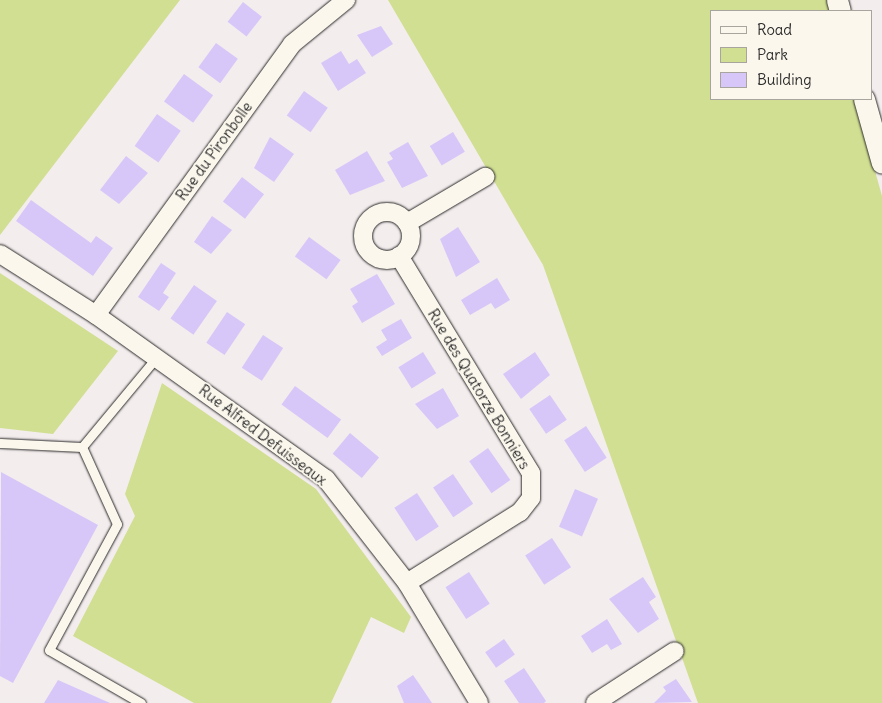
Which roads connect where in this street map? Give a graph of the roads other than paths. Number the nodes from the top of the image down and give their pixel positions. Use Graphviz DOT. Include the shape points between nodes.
graph roads {
  1 [pos="346,0"];
  2 [pos="864,100"];
  3 [pos="882,163"];
  4 [pos="485,176"];
  5 [pos="407,223"];
  6 [pos="0,254"];
  7 [pos="399,256"];
  8 [pos="96,315"];
  9 [pos="156,358"];
  10 [pos="0,443"];
  11 [pos="82,446"];
  12 [pos="407,583"];
  13 [pos="675,651"];
  14 [pos="141,703"];
  15 [pos="480,703"];
  16 [pos="595,703"];
  1 -- 8 [label="street, Rue du Pironbolle" via="292,44"];
  2 -- 3 [label="street"];
  4 -- 5 [label="street"];
  5 -- 7 [label="street" via="409,245"];
  5 -- 7 [label="street" via="395,213 380,212 364,227 363,242 371,254 385,260"];
  6 -- 8 [label="street, Rue Alfred Defuisseaux"];
  7 -- 12 [label="street, Rue des Quatorze Bonniers" via="531,473 531,498 520,512"];
  8 -- 9 [label="street, Rue Alfred Defuisseaux"];
  9 -- 11 [label="lane"];
  9 -- 12 [label="street, Rue Alfred Defuisseaux" via="326,479"];
  10 -- 11 [label="lane"];
  11 -- 14 [label="lane" via="117,524 49,650"];
  12 -- 15 [label="street, Rue Alfred Defuisseaux"];
  13 -- 16 [label="street"];
}
